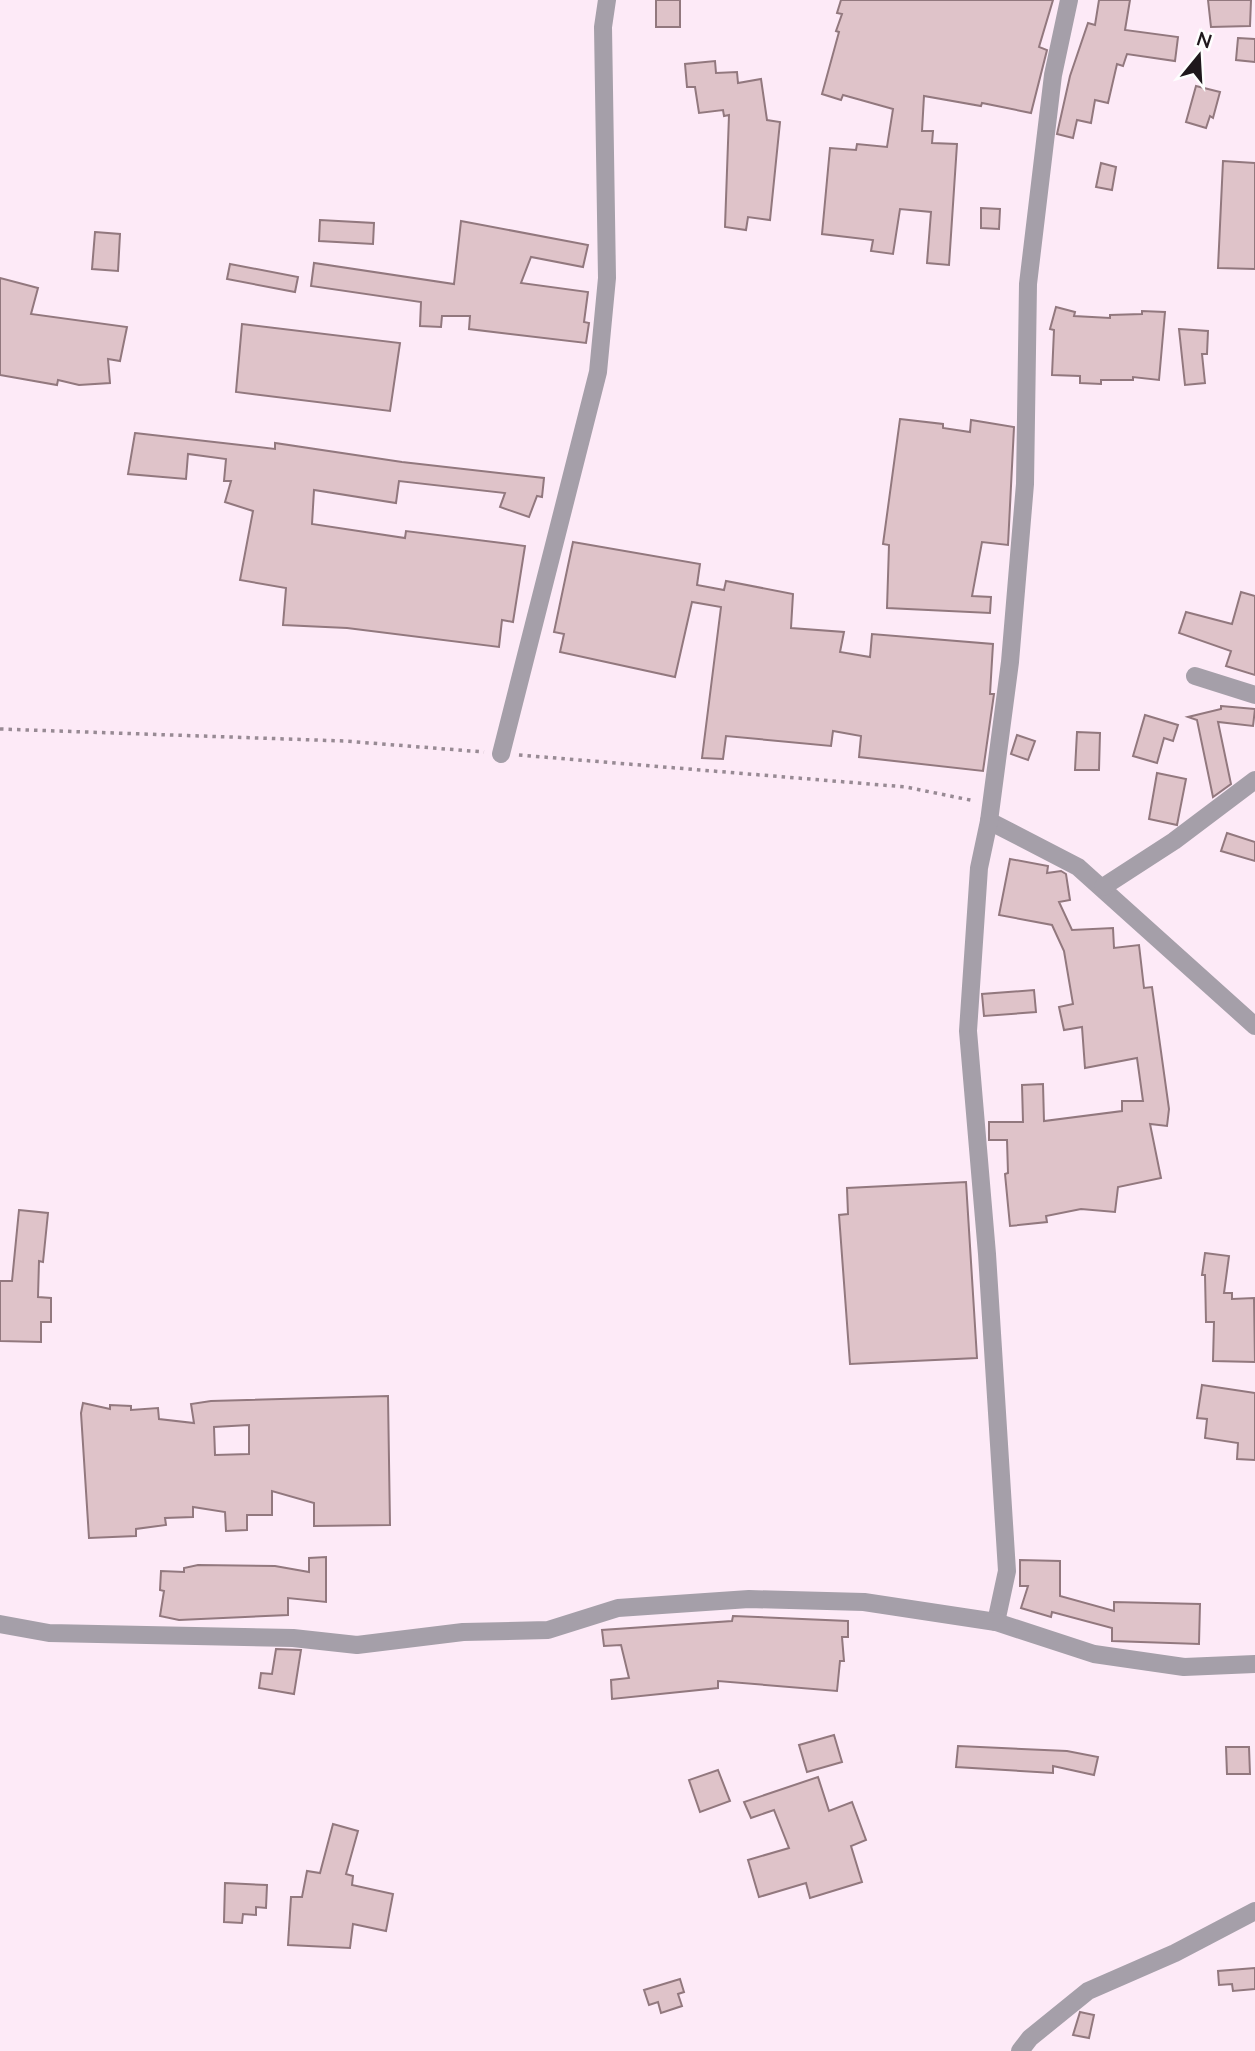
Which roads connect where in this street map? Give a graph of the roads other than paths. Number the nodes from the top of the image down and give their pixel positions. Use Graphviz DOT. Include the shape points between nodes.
graph roads {
  1 [pos="607,0"];
  2 [pos="1069,0"];
  3 [pos="1195,676"];
  4 [pos="1255,695"];
  5 [pos="501,754"];
  6 [pos="1255,780"];
  7 [pos="989,821"];
  8 [pos="1103,887"];
  9 [pos="1255,1026"];
  10 [pos="996,1622"];
  11 [pos="0,1624"];
  12 [pos="1255,1664"];
  13 [pos="1255,1911"];
  14 [pos="1020,2051"];
  1 -- 5 [label="street" via="603,27 607,278 598,372"];
  2 -- 7 [label="street" via="1053,75 1028,284 1025,484 1010,662"];
  3 -- 4 [label="street"];
  6 -- 8 [label="street"];
  7 -- 8 [label="street" via="1079,867"];
  7 -- 10 [label="street" via="979,868 968,1031 1007,1571"];
  8 -- 9 [label="street"];
  10 -- 11 [label="street" via="864,1602 749,1599 618,1608 548,1630 464,1632 357,1644 293,1638 49,1633"];
  10 -- 12 [label="street" via="1094,1654 1184,1667"];
  13 -- 14 [label="street" via="1088,1991"];
}
